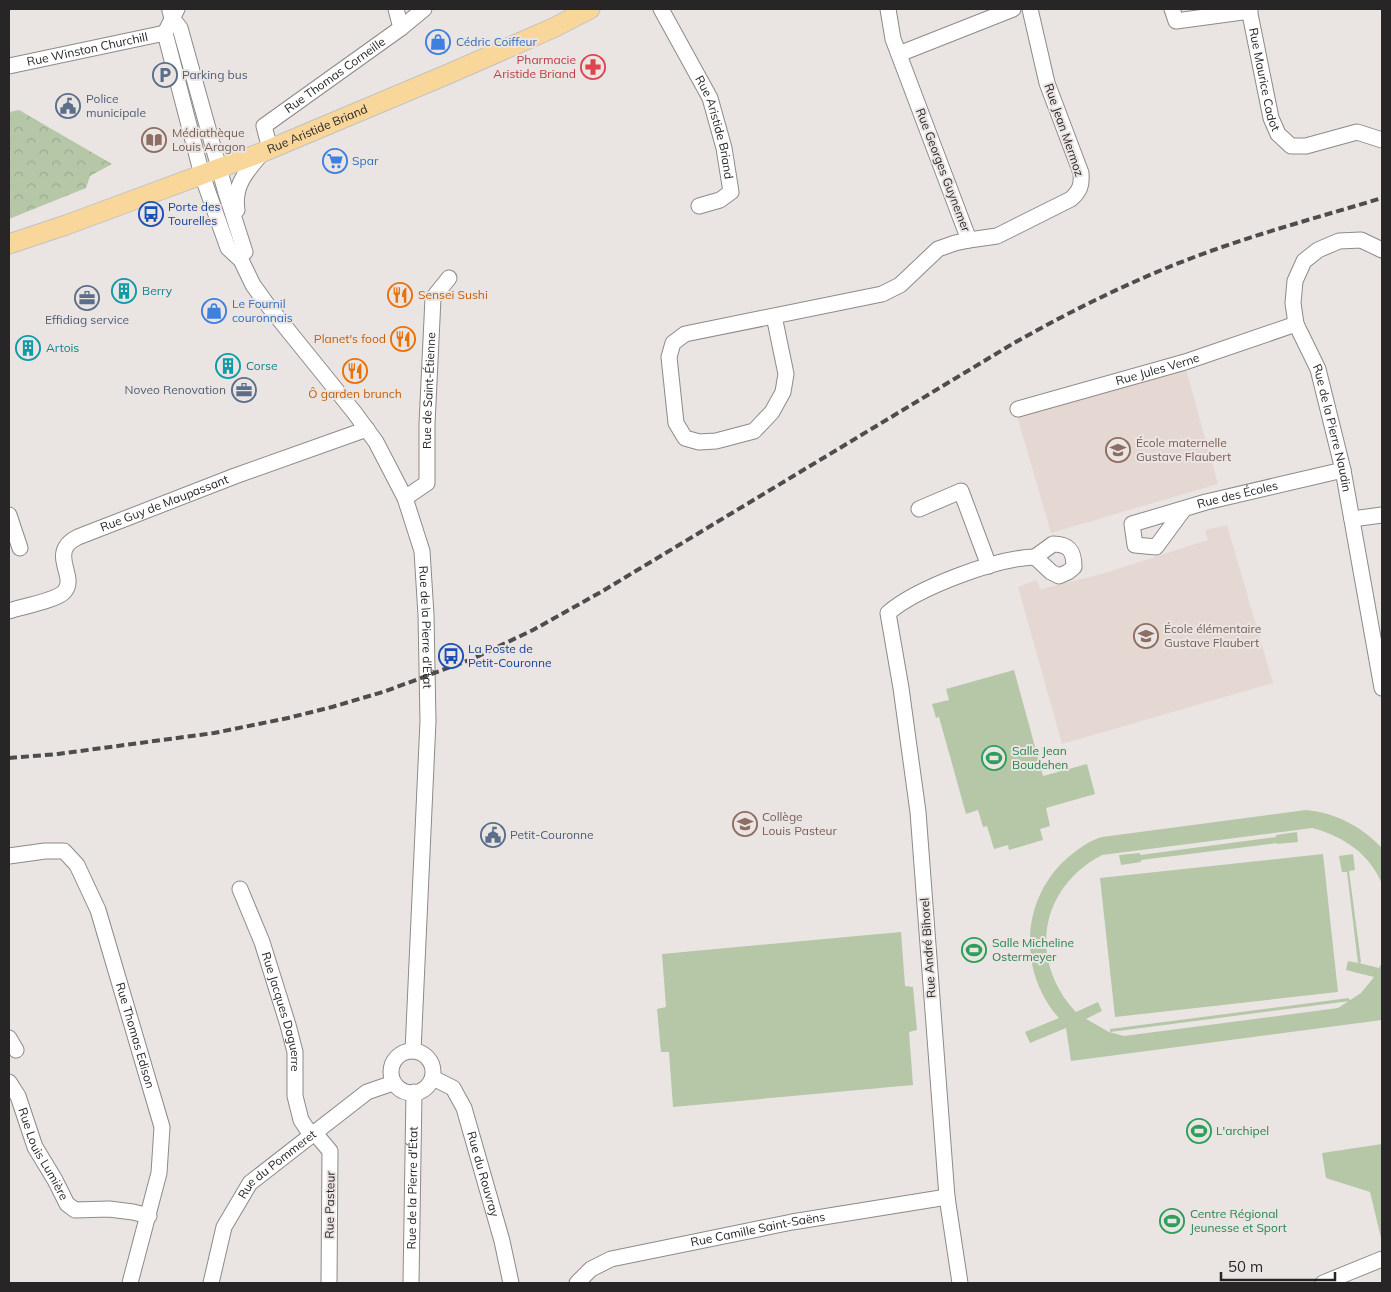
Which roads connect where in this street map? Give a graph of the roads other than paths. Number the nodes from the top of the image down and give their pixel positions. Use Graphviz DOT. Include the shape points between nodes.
graph roads {
  1 [pos="396,9"];
  2 [pos="424,9"];
  3 [pos="590,9"];
  4 [pos="661,9"];
  5 [pos="888,9"];
  6 [pos="1013,9"];
  7 [pos="1030,9"];
  8 [pos="1172,9"];
  9 [pos="1249,10"];
  10 [pos="173,12"];
  11 [pos="401,28"];
  12 [pos="165,33"];
  13 [pos="899,54"];
  14 [pos="9,66"];
  15 [pos="1382,140"];
  16 [pos="267,150"];
  17 [pos="219,168"];
  18 [pos="202,176"];
  19 [pos="699,206"];
  20 [pos="969,240"];
  21 [pos="9,244"];
  22 [pos="1382,250"];
  23 [pos="243,256"];
  24 [pos="449,278"];
  25 [pos="774,316"];
  26 [pos="1296,324"];
  27 [pos="1018,409"];
  28 [pos="366,429"];
  29 [pos="1343,470"];
  30 [pos="405,498"];
  31 [pos="919,509"];
  32 [pos="1184,509"];
  33 [pos="9,515"];
  34 [pos="1382,515"];
  35 [pos="1352,519"];
  36 [pos="20,548"];
  37 [pos="1035,557"];
  38 [pos="989,566"];
  39 [pos="9,611"];
  40 [pos="1382,688"];
  41 [pos="9,856"];
  42 [pos="240,889"];
  43 [pos="413,1050"];
  44 [pos="433,1078"];
  45 [pos="9,1082"];
  46 [pos="393,1083"];
  47 [pos="414,1092"];
  48 [pos="313,1134"];
  49 [pos="947,1197"];
  50 [pos="149,1216"];
  51 [pos="1382,1258"];
  52 [pos="130,1283"];
  53 [pos="211,1283"];
  54 [pos="329,1283"];
  55 [pos="411,1283"];
  56 [pos="510,1283"];
  57 [pos="577,1283"];
  58 [pos="960,1283"];
  59 [pos="1323,1283"];
  1 -- 11 [label="street"];
  2 -- 11 [label="street, Rue Thomas Corneille"];
  3 -- 16 [label="main road, Rue Aristide Briand" via="453,72"];
  4 -- 19 [label="street, Rue Aristide Briand" via="710,98 724,148 731,192 720,200"];
  5 -- 13 [label="street, Rue Georges Guynemer"];
  6 -- 13 [label="street"];
  7 -- 20 [label="street, Rue Jean Mermoz" via="1047,83 1081,173 1082,184 1071,199 997,236"];
  8 -- 9 [label="street" via="1176,21"];
  9 -- 15 [label="street, Rue Maurice Cadot" via="1271,118 1278,134 1291,146 1306,146 1356,132"];
  10 -- 12 [label="street"];
  10 -- 17 [label="street, Rue de la Pierre d'État"];
  11 -- 16 [label="street, Rue Thomas Corneille" via="264,126"];
  12 -- 14 [label="street, Rue Winston Churchill"];
  12 -- 18 [label="street, Rue de la Pierre d'État"];
  13 -- 20 [label="street, Rue Georges Guynemer"];
  16 -- 17 [label="main road, Rue Aristide Briand"];
  16 -- 23 [label="street, Rue de la Pierre d'État" via="242,176 236,194"];
  17 -- 18 [label="main road, Rue Aristide Briand"];
  17 -- 23 [label="street, Rue de la Pierre d'État"];
  18 -- 21 [label="main road, Rue Aristide Briand"];
  18 -- 23 [label="street, Rue de la Pierre d'État" via="228,248"];
  20 -- 25 [label="street, Rue Georges Guynemer" via="938,249 900,285 882,294"];
  22 -- 26 [label="street, Rue de la Pierre Naudin" via="1361,240 1339,241 1318,250 1304,261 1295,280 1293,303"];
  23 -- 28 [label="street, Rue de la Pierre d'État" via="253,285"];
  24 -- 30 [label="street, Rue de Saint-Étienne" via="433,298 427,483"];
  25 -- 25 [label="street, Rue Georges Guynemer" via="685,334 673,343 670,356 676,423 685,438 699,442 716,441 754,431 772,412 783,392 786,374"];
  26 -- 27 [label="street, Rue Jules Verne" via="1185,362"];
  26 -- 29 [label="street, Rue de la Pierre Naudin" via="1318,369"];
  28 -- 30 [label="street, Rue de la Pierre d'État"];
  28 -- 39 [label="street, Rue Guy de Maupassant" via="78,537 66,546 63,557 69,583 65,591"];
  29 -- 32 [label="street, Rue des Écoles"];
  29 -- 35 [label="street, Rue de la Pierre Naudin"];
  30 -- 43 [label="street, Rue de la Pierre d'État" via="422,551 428,721"];
  31 -- 38 [label="street" via="961,491"];
  32 -- 32 [label="street, Rue des Écoles" via="1132,524 1134,545 1156,547"];
  33 -- 36 [label="street"];
  34 -- 35 [label="street"];
  35 -- 40 [label="street, Rue de la Pierre Naudin"];
  37 -- 38 [label="street" via="1006,560"];
  38 -- 49 [label="street, Rue André Bihorel" via="920,593 888,613 918,812"];
  41 -- 50 [label="street, Rue Thomas Edison" via="64,851 77,865 98,910 162,1127 159,1173"];
  42 -- 48 [label="street, Rue Jacques Daguerre" via="262,942 288,1025 295,1052 295,1096 301,1120"];
  43 -- 44 [label="street" via="431,1061"];
  43 -- 46 [label="street" via="401,1053 391,1066"];
  44 -- 47 [label="street" via="423,1091"];
  44 -- 56 [label="street, Rue du Rouvray" via="453,1088 464,1108 502,1241"];
  45 -- 50 [label="street, Rue Louis Lumière" via="18,1096 35,1147 67,1204 75,1210 109,1209"];
  46 -- 47 [label="street" via="406,1093"];
  46 -- 48 [label="street, Rue du Pommeret" via="368,1092"];
  47 -- 55 [label="street, Rue de la Pierre d'État"];
  48 -- 53 [label="street, Rue du Pommeret" via="250,1183 224,1227"];
  48 -- 54 [label="street, Rue Pasteur" via="330,1151"];
  49 -- 57 [label="street, Rue Camille Saint-Saëns" via="792,1222 611,1259 592,1269"];
  49 -- 58 [label="street, Rue André Bihorel"];
  50 -- 52 [label="street, Rue Thomas Edison"];
  51 -- 59 [label="street"];
}
